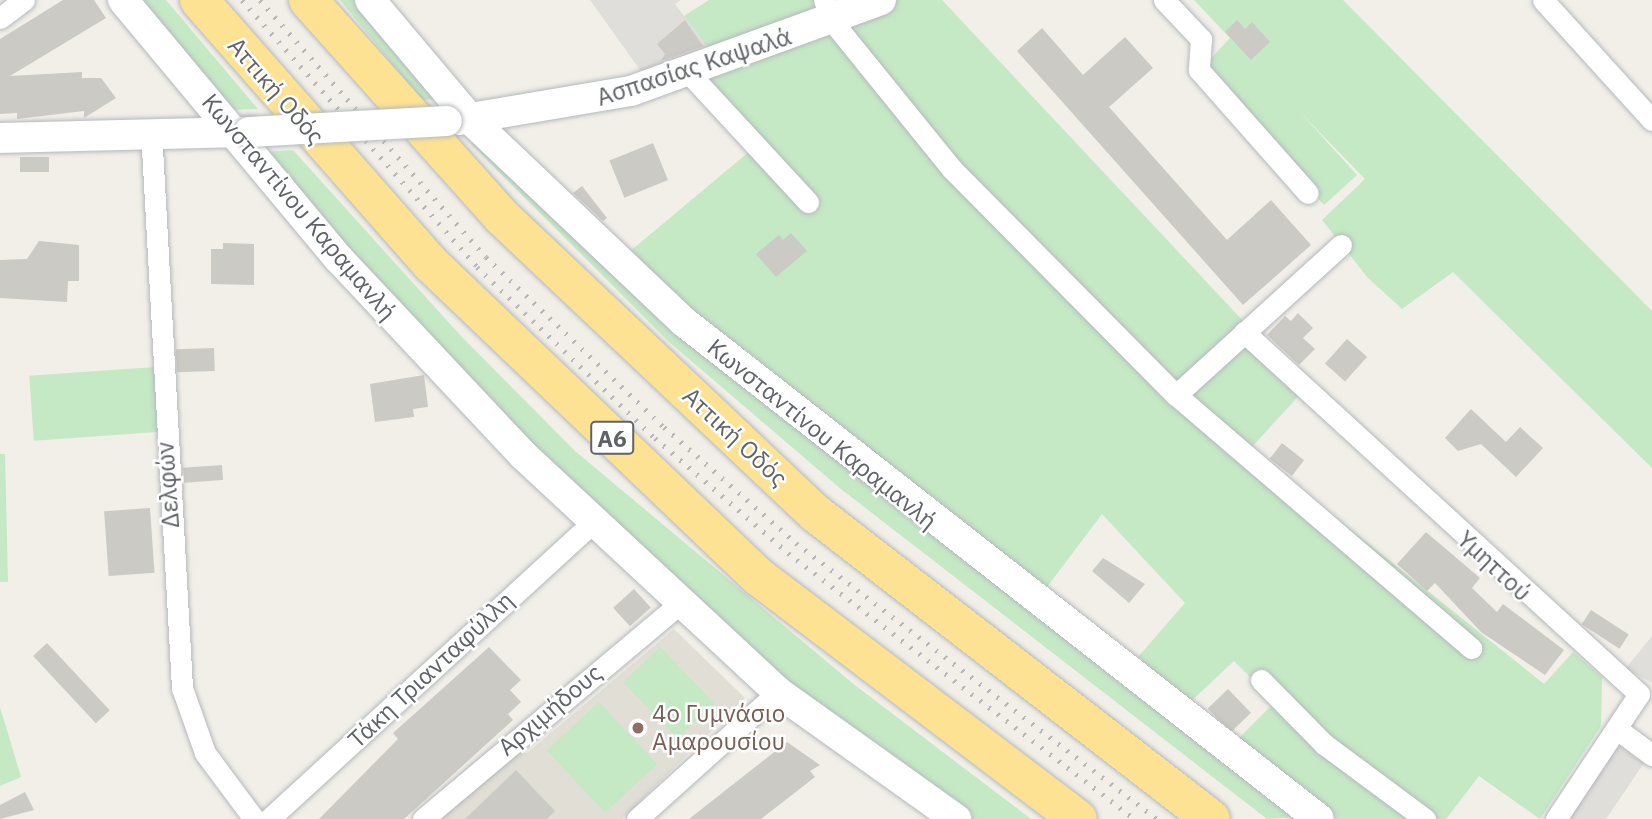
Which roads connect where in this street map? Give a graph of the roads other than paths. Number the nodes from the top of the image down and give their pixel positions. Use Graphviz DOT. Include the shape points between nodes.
graph roads {
  1 [pos="24,0"];
  2 [pos="123,0"];
  3 [pos="199,0"];
  4 [pos="309,0"];
  5 [pos="370,0"];
  6 [pos="881,0"];
  7 [pos="1164,0"];
  8 [pos="1543,0"];
  9 [pos="828,10"];
  10 [pos="0,18"];
  11 [pos="688,72"];
  12 [pos="193,81"];
  13 [pos="538,111"];
  14 [pos="459,120"];
  15 [pos="1652,120"];
  16 [pos="150,131"];
  17 [pos="243,131"];
  18 [pos="0,138"];
  19 [pos="519,165"];
  20 [pos="1308,193"];
  21 [pos="808,202"];
  22 [pos="1341,245"];
  23 [pos="1244,332"];
  24 [pos="1176,396"];
  25 [pos="593,522"];
  26 [pos="680,603"];
  27 [pos="1471,648"];
  28 [pos="1261,680"];
  29 [pos="778,692"];
  30 [pos="1617,729"];
  31 [pos="1652,755"];
  32 [pos="254,819"];
  33 [pos="269,819"];
  34 [pos="423,819"];
  35 [pos="637,819"];
  36 [pos="956,819"];
  37 [pos="1078,819"];
  38 [pos="1211,819"];
  39 [pos="1319,819"];
  40 [pos="1425,819"];
  41 [pos="1556,819"];
  1 -- 10 [label="street"];
  2 -- 12 [label="street, Κωνσταντίνου Καραμανλή"];
  3 -- 37 [label="highway, Αττική Οδός / Α6" via="431,264 759,577"];
  4 -- 38 [label="highway, Αττική Οδός" via="502,217 815,513"];
  5 -- 14 [label="street, Κωνσταντίνου Καραμανλή"];
  6 -- 9 [label="street, Ασπασίας Καψαλά"];
  7 -- 20 [label="street" via="1201,39 1199,70"];
  8 -- 15 [label="street"];
  9 -- 11 [label="street, Ασπασίας Καψαλά"];
  9 -- 24 [label="street" via="952,169"];
  11 -- 13 [label="street, Ασπασίας Καψαλά"];
  11 -- 21 [label="street"];
  12 -- 16 [label="street" via="183,115"];
  12 -- 17 [label="street, Κωνσταντίνου Καραμανλή"];
  13 -- 14 [label="street, Ασπασίας Καψαλά"];
  13 -- 19 [label="street" via="523,129"];
  14 -- 17 [label="street, Ασπασίας Καψαλά, bridge"];
  14 -- 19 [label="street, Κωνσταντίνου Καραμανλή"];
  16 -- 17 [label="street, Ασπασίας Καψαλά"];
  16 -- 18 [label="street, Ασπασίας Καψαλά"];
  16 -- 32 [label="street, Δελφών" via="182,688 205,753"];
  17 -- 25 [label="street, Κωνσταντίνου Καραμανλή" via="414,344"];
  19 -- 39 [label="street, Κωνσταντίνου Καραμανλή" via="633,276 767,390"];
  22 -- 23 [label="street"];
  23 -- 24 [label="street"];
  23 -- 30 [label="street, Υμηττού" via="1639,694"];
  24 -- 27 [label="street"];
  25 -- 26 [label="street, Κωνσταντίνου Καραμανλή"];
  25 -- 33 [label="street, Τάκη Τριανταφύλλη"];
  26 -- 29 [label="street, Κωνσταντίνου Καραμανλή"];
  26 -- 34 [label="street, Αρχιμήδους"];
  28 -- 40 [label="street" via="1344,761"];
  29 -- 35 [label="street"];
  29 -- 36 [label="street, Κωνσταντίνου Καραμανλή"];
  30 -- 31 [label="street"];
  30 -- 41 [label="street, Υμηττού"];
}
